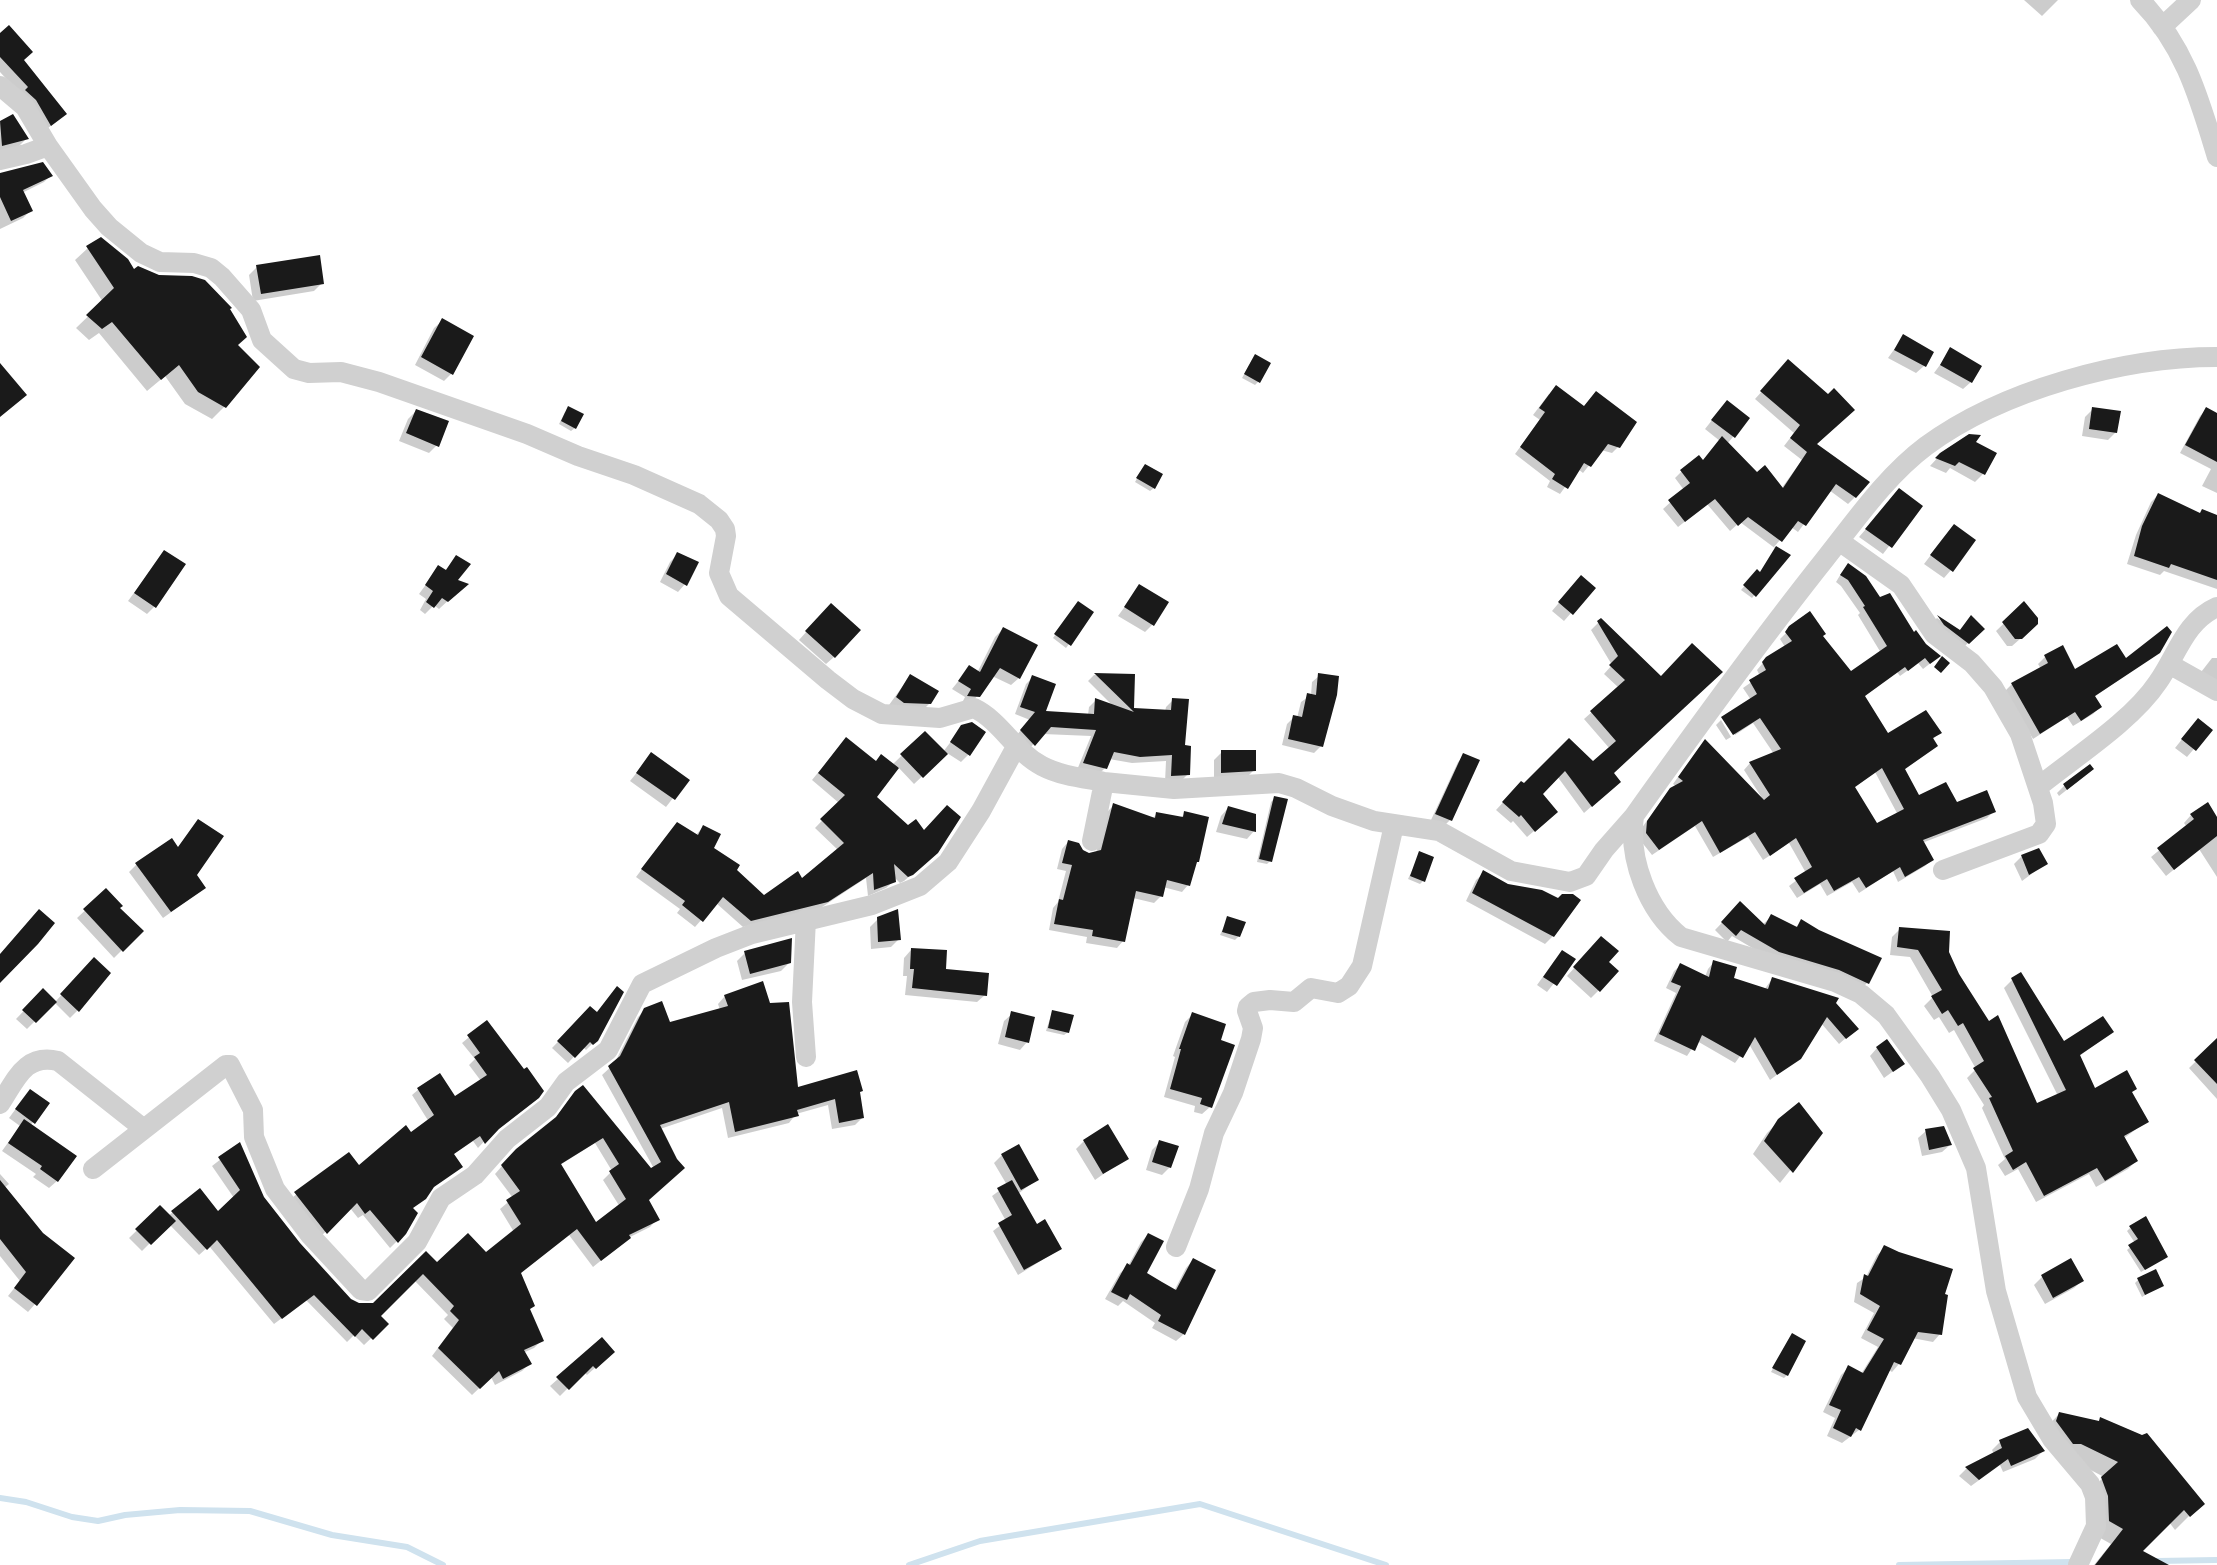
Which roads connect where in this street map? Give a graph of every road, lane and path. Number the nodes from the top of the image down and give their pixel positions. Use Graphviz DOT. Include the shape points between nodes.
graph roads {
  1 [pos="2140,0"];
  2 [pos="2191,0"];
  3 [pos="2162,27"];
  4 [pos="0,86"];
  5 [pos="48,146"];
  6 [pos="2217,157"];
  7 [pos="0,160"];
  8 [pos="2217,357"];
  9 [pos="1839,541"];
  10 [pos="2217,607"];
  11 [pos="2169,664"];
  12 [pos="2217,691"];
  13 [pos="1017,745"];
  14 [pos="1104,782"];
  15 [pos="2038,787"];
  16 [pos="1634,816"];
  17 [pos="1394,825"];
  18 [pos="1092,841"];
  19 [pos="1943,870"];
  20 [pos="806,919"];
  21 [pos="806,1057"];
  22 [pos="0,1104"];
  23 [pos="144,1129"];
  24 [pos="93,1169"];
  25 [pos="1176,1247"];
  26 [pos="2082,1558"];
  1 -- 3 [label="street"];
  2 -- 3 [label="street"];
  3 -- 6 [label="street" via="2191,73"];
  4 -- 5 [label="street" via="25,107"];
  5 -- 7 [label="street"];
  5 -- 13 [label="street" via="93,209 141,253 160,262 211,268 222,277 251,310 262,340 294,369 341,372 379,382 699,504 725,529 719,573 729,596 853,699 882,714 940,718 974,708"];
  8 -- 9 [label="street" via="2128,365 2022,393 1923,448 1884,485"];
  9 -- 15 [label="street" via="1901,585 1934,634 1986,677 2020,734"];
  9 -- 16 [label="street" via="1745,659"];
  10 -- 11 [label="street" via="2188,629"];
  11 -- 12 [label="street"];
  11 -- 15 [label="street" via="2134,711"];
  13 -- 14 [label="street" via="1042,766"];
  13 -- 20 [label="street" via="942,868 901,896"];
  14 -- 17 [label="street" via="1174,789 1279,783 1353,815"];
  14 -- 18 [label="street"];
  15 -- 19 [label="street" via="2046,819 2039,834"];
  16 -- 17 [label="street" via="1586,876 1570,882 1511,871 1439,831"];
  16 -- 26 [label="street" via="1638,867 1669,927 1681,937 1861,994 1886,1015 1930,1076 1976,1168 1996,1291 2027,1397 2093,1490 2097,1515"];
  17 -- 25 [label="street" via="1362,966 1349,986 1338,993 1311,988 1294,1002 1270,1000 1248,1007 1251,1039"];
  20 -- 21 [label="street"];
  20 -- 23 [label="street" via="716,948 642,984 608,1050 566,1082 548,1107 507,1139 475,1175 445,1194 417,1242 368,1291 361,1290 318,1244 275,1189 254,1137 253,1110 230,1065"];
  22 -- 23 [label="street" via="28,1063 42,1057 58,1061"];
  23 -- 24 [label="street"];
}
